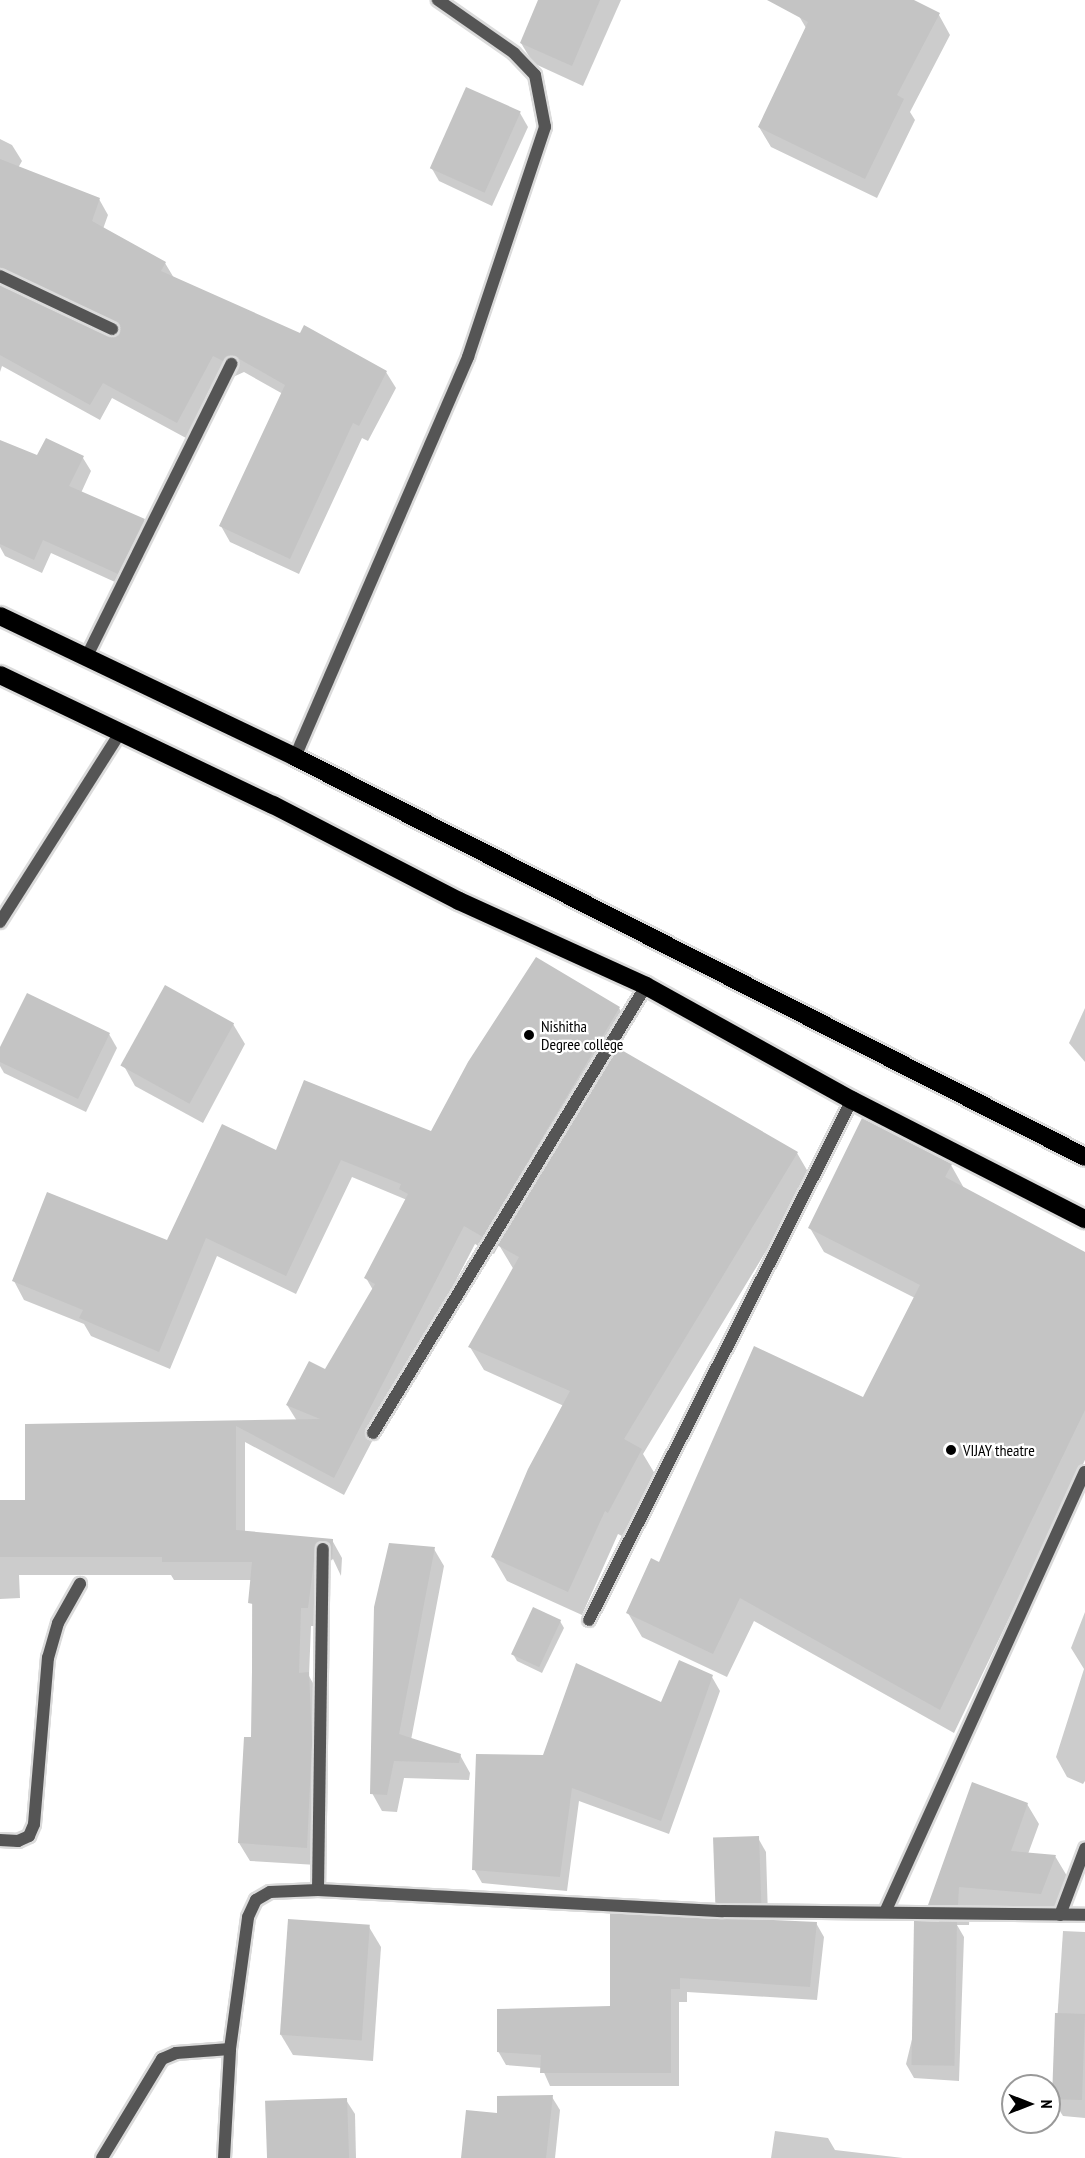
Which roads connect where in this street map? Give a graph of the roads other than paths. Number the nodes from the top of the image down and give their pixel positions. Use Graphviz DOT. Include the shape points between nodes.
graph roads {
  1 [pos="438,0"];
  2 [pos="0,276"];
  3 [pos="112,328"];
  4 [pos="231,364"];
  5 [pos="0,616"];
  6 [pos="87,656"];
  7 [pos="0,675"];
  8 [pos="121,731"];
  9 [pos="296,757"];
  10 [pos="0,922"];
  11 [pos="646,986"];
  12 [pos="852,1100"];
  13 [pos="1085,1156"];
  14 [pos="1085,1219"];
  15 [pos="373,1433"];
  16 [pos="1083,1479"];
  17 [pos="323,1549"];
  18 [pos="80,1584"];
  19 [pos="589,1620"];
  20 [pos="0,1840"];
  21 [pos="1085,1849"];
  22 [pos="318,1890"];
  23 [pos="886,1910"];
  24 [pos="1060,1915"];
  25 [pos="1085,1915"];
  26 [pos="230,2049"];
  27 [pos="102,2158"];
  28 [pos="224,2158"];
  1 -- 9 [label="street" via="514,53 535,75 544,127 468,357"];
  2 -- 3 [label="street"];
  4 -- 6 [label="street"];
  5 -- 6 [label="highway"];
  6 -- 9 [label="highway"];
  7 -- 8 [label="highway"];
  8 -- 10 [label="street"];
  8 -- 11 [label="highway" via="459,901"];
  9 -- 13 [label="highway"];
  11 -- 12 [label="highway"];
  11 -- 15 [label="street"];
  12 -- 14 [label="highway"];
  12 -- 19 [label="street"];
  16 -- 23 [label="street"];
  17 -- 22 [label="street"];
  18 -- 20 [label="street" via="58,1623 48,1658 34,1824 28,1836 18,1841"];
  21 -- 24 [label="street"];
  22 -- 23 [label="street" via="722,1911"];
  22 -- 26 [label="street" via="270,1892 256,1900 248,1917"];
  23 -- 24 [label="street"];
  24 -- 25 [label="street"];
  26 -- 27 [label="street" via="176,2053 162,2060 151,2072"];
  26 -- 28 [label="street"];
}
